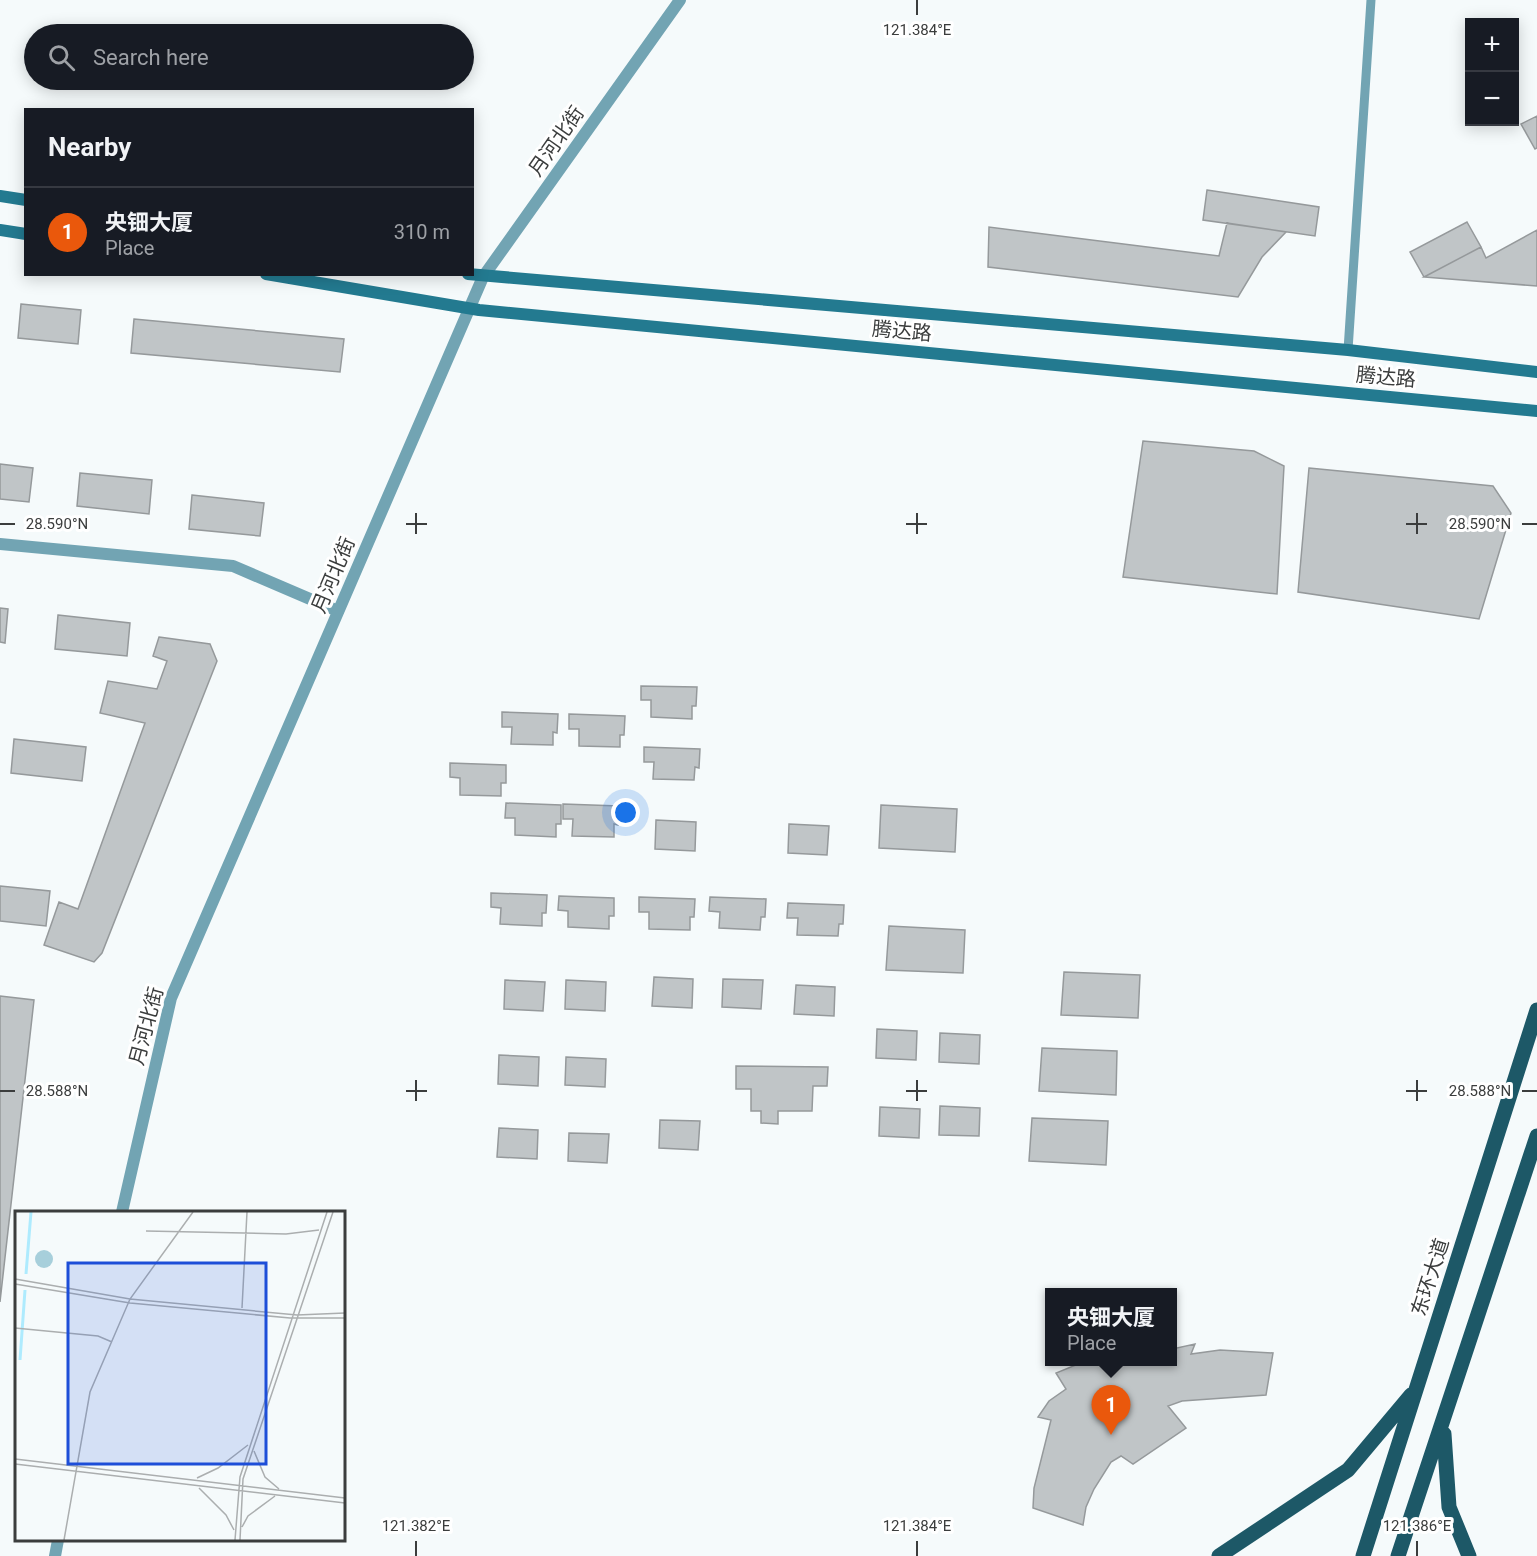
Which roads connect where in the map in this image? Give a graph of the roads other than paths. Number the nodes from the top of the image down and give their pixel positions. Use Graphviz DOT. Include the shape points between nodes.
graph roads {
  1 [pos="680,0"];
  2 [pos="1371,0"];
  3 [pos="0,196"];
  4 [pos="24,200"];
  5 [pos="0,230"];
  6 [pos="24,234"];
  7 [pos="474,275"];
  8 [pos="278,276"];
  9 [pos="483,277"];
  10 [pos="469,309"];
  11 [pos="1348,350"];
  12 [pos="1537,372"];
  13 [pos="1537,411"];
  14 [pos="0,544"];
  15 [pos="338,611"];
  16 [pos="1537,1010"];
  17 [pos="1537,1136"];
  18 [pos="122,1211"];
  19 [pos="1417,1388"];
  20 [pos="1443,1425"];
  21 [pos="58,1541"];
  22 [pos="55,1556"];
  23 [pos="1219,1556"];
  24 [pos="1363,1556"];
  25 [pos="1398,1556"];
  26 [pos="1469,1556"];
  1 -- 9 [label="street, 月河北街"];
  2 -- 11 [label="lane"];
  3 -- 4 [label="main road"];
  5 -- 6 [label="main road"];
  7 -- 9 [label="main road, 腾达路"];
  8 -- 10 [label="main road, 腾达路"];
  9 -- 10 [label="street, 月河北街"];
  9 -- 11 [label="main road, 腾达路"];
  10 -- 13 [label="main road, 腾达路"];
  10 -- 15 [label="street, 月河北街"];
  11 -- 12 [label="main road, 腾达路"];
  14 -- 15 [label="street" via="233,566"];
  15 -- 18 [label="street, 月河北街" via="171,998"];
  16 -- 19 [label="main road, 东环大道"];
  17 -- 20 [label="main road"];
  19 -- 23 [label="main road" via="1348,1470"];
  19 -- 24 [label="main road, 东环大道"];
  20 -- 25 [label="main road"];
  20 -- 26 [label="main road" via="1449,1507"];
  21 -- 22 [label="street"];
}
